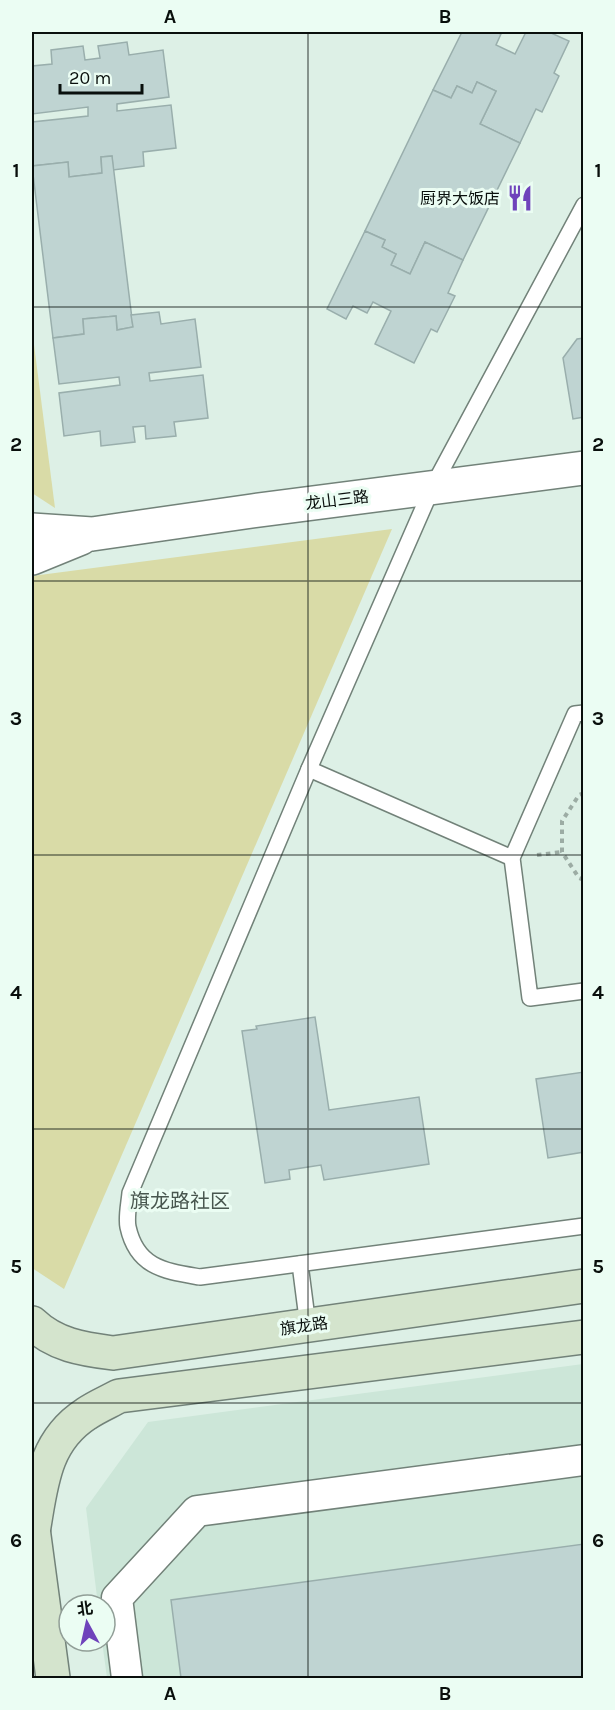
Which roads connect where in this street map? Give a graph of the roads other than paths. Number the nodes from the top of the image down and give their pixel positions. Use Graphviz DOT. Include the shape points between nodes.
graph roads {
  1 [pos="584,205"];
  2 [pos="584,468"];
  3 [pos="432,489"];
  4 [pos="32,530"];
  5 [pos="92,534"];
  6 [pos="32,558"];
  7 [pos="584,713"];
  8 [pos="309,769"];
  9 [pos="512,858"];
  10 [pos="584,991"];
  11 [pos="584,1226"];
  12 [pos="300,1264"];
  13 [pos="584,1286"];
  14 [pos="32,1323"];
  15 [pos="308,1326"];
  16 [pos="584,1337"];
  17 [pos="584,1460"];
  18 [pos="32,1527"];
  19 [pos="53,1678"];
  20 [pos="127,1678"];
  1 -- 3 [label="lane"];
  2 -- 3 [label="street, 龙山三路"];
  3 -- 5 [label="street, 龙山三路"];
  3 -- 8 [label="lane"];
  4 -- 5 [label="street"];
  5 -- 6 [label="street"];
  7 -- 9 [label="lane" via="575,714"];
  8 -- 9 [label="lane"];
  8 -- 12 [label="lane" via="130,1193 127,1226 140,1255 164,1271 200,1277"];
  9 -- 10 [label="lane" via="530,998"];
  11 -- 12 [label="lane"];
  12 -- 15 [label="lane"];
  13 -- 15 [label="main road, 旗龙路"];
  14 -- 15 [label="main road, 旗龙路" via="44,1335 75,1348 113,1353"];
  16 -- 18 [label="main road" via="119,1396 85,1414 60,1438 45,1466"];
  17 -- 20 [label="street" via="197,1511 117,1598"];
  18 -- 19 [label="main road"];
}
